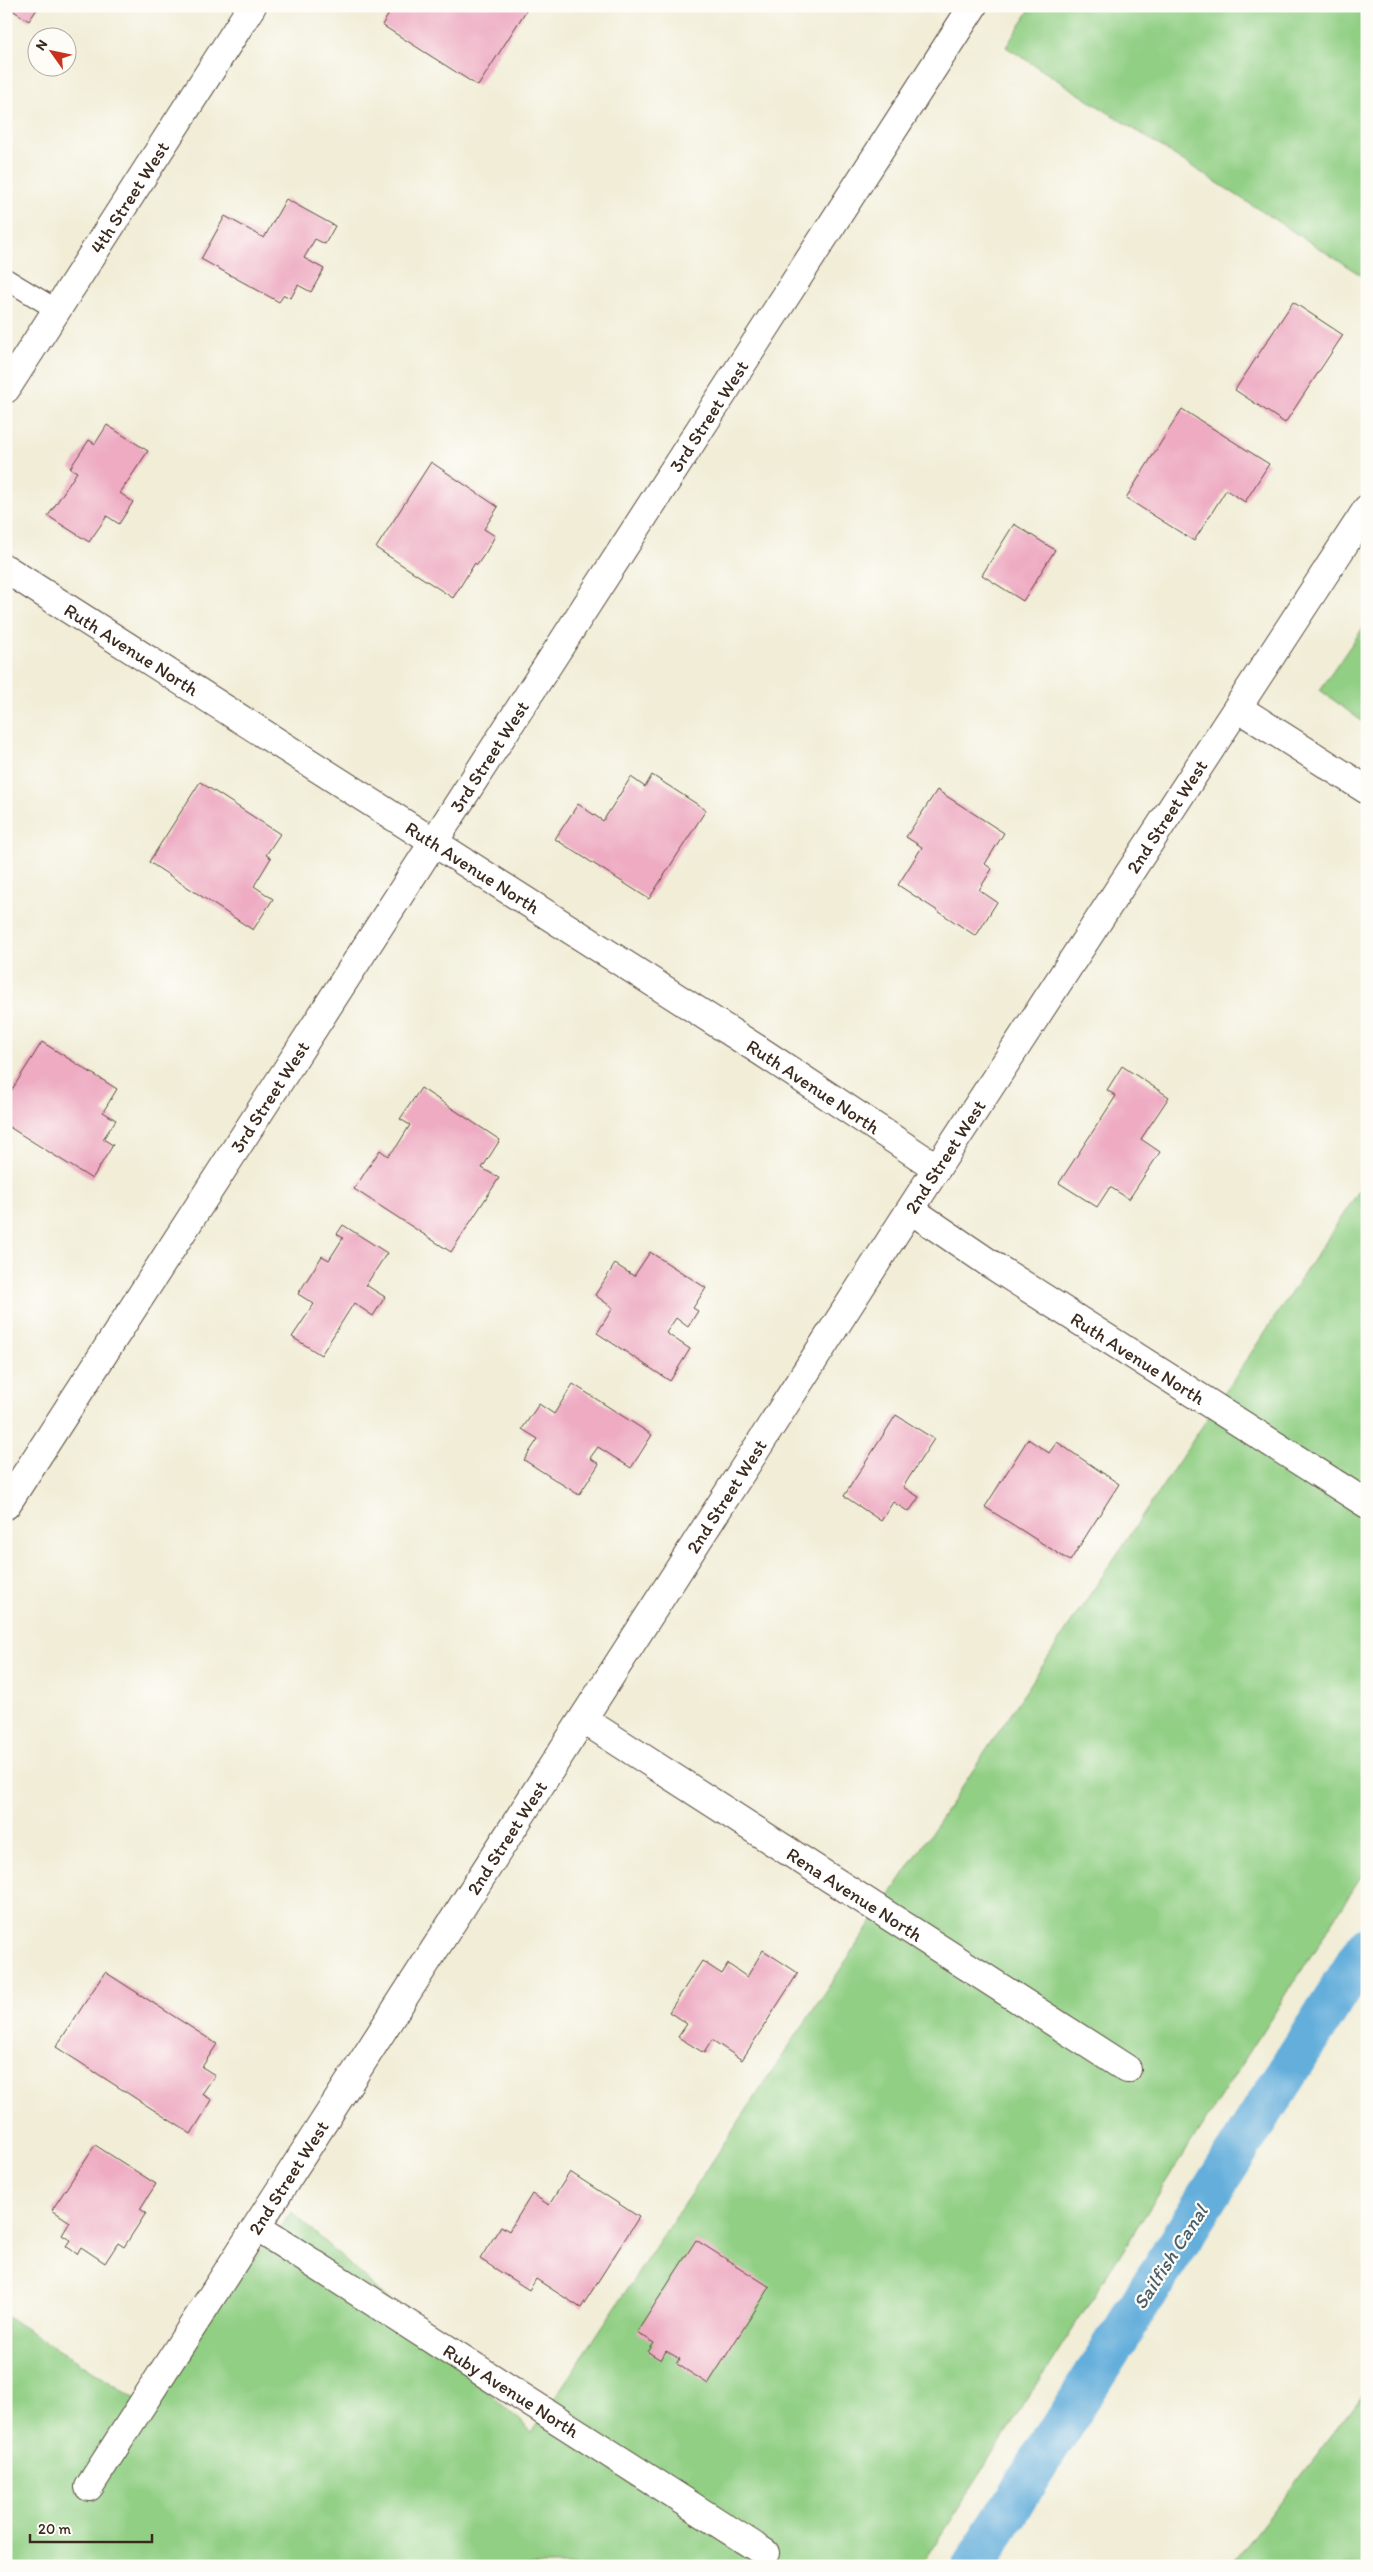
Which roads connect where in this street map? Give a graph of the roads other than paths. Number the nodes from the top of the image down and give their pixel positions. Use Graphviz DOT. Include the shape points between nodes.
graph roads {
  1 [pos="252,6"];
  2 [pos="973,6"];
  3 [pos="6,279"];
  4 [pos="57,310"];
  5 [pos="6,389"];
  6 [pos="1367,509"];
  7 [pos="6,569"];
  8 [pos="1238,708"];
  9 [pos="1367,790"];
  10 [pos="434,844"];
  11 [pos="936,1168"];
  12 [pos="911,1210"];
  13 [pos="1367,1504"];
  14 [pos="6,1505"];
  15 [pos="584,1720"];
  16 [pos="1128,2069"];
  17 [pos="258,2228"];
  18 [pos="89,2487"];
  19 [pos="765,2553"];
  1 -- 4 [label="street, 4th Street West"];
  2 -- 10 [label="street, 3rd Street West"];
  3 -- 4 [label="lane"];
  4 -- 5 [label="street, 4th Street West"];
  6 -- 8 [label="street, 2nd Street West"];
  7 -- 10 [label="street, Ruth Avenue North"];
  8 -- 9 [label="street"];
  8 -- 11 [label="street, 2nd Street West"];
  10 -- 11 [label="street, Ruth Avenue North" via="762,1052"];
  10 -- 14 [label="street, 3rd Street West"];
  11 -- 12 [label="street, 2nd Street West"];
  12 -- 13 [label="street, Ruth Avenue North"];
  12 -- 15 [label="street, 2nd Street West"];
  15 -- 16 [label="street, Rena Avenue North"];
  15 -- 17 [label="street, 2nd Street West"];
  17 -- 18 [label="street, 2nd Street West"];
  17 -- 19 [label="street, Ruby Avenue North"];
}
